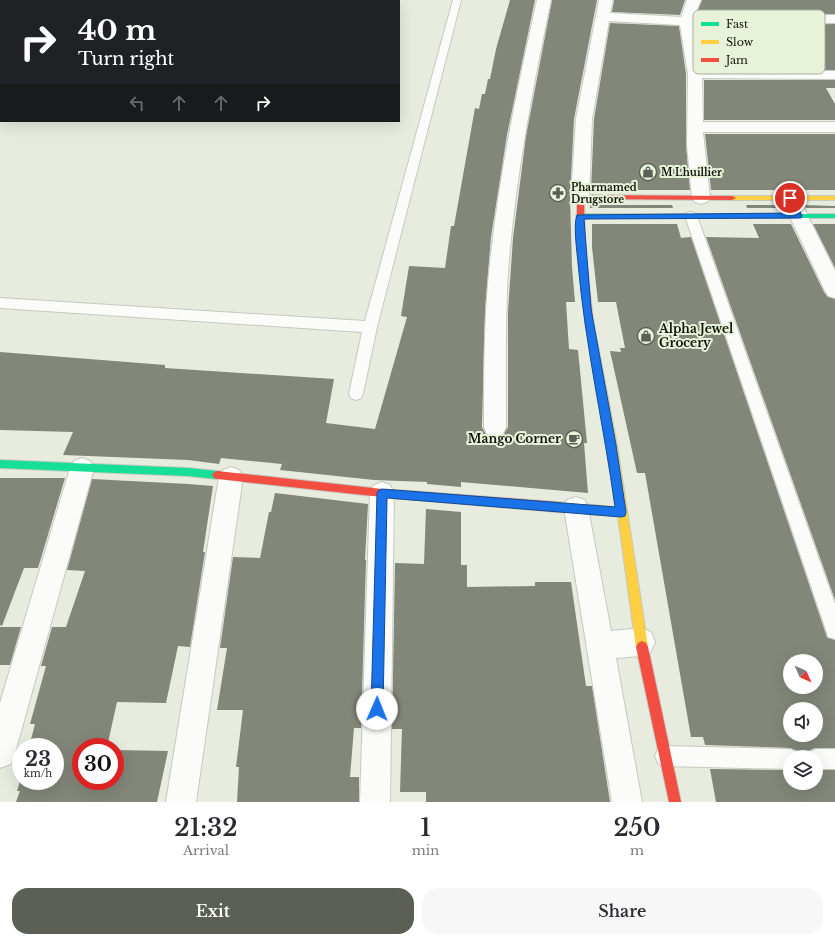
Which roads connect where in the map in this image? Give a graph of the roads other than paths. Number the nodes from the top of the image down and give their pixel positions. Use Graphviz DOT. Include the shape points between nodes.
graph roads {
  1 [pos="457,0"];
  2 [pos="544,0"];
  3 [pos="606,0"];
  4 [pos="694,0"];
  5 [pos="602,17"];
  6 [pos="825,19"];
  7 [pos="835,19"];
  8 [pos="686,21"];
  9 [pos="693,21"];
  10 [pos="693,62"];
  11 [pos="695,74"];
  12 [pos="835,75"];
  13 [pos="695,127"];
  14 [pos="835,127"];
  15 [pos="580,197"];
  16 [pos="701,198"];
  17 [pos="790,198"];
  18 [pos="835,198"];
  19 [pos="580,216"];
  20 [pos="691,216"];
  21 [pos="799,216"];
  22 [pos="835,216"];
  23 [pos="835,292"];
  24 [pos="0,303"];
  25 [pos="370,327"];
  26 [pos="356,394"];
  27 [pos="495,427"];
  28 [pos="0,464"];
  29 [pos="82,468"];
  30 [pos="231,477"];
  31 [pos="382,493"];
  32 [pos="576,508"];
  33 [pos="621,512"];
  34 [pos="835,630"];
  35 [pos="641,642"];
  36 [pos="601,645"];
  37 [pos="0,753"];
  38 [pos="665,756"];
  39 [pos="783,759"];
  40 [pos="823,759"];
  41 [pos="835,760"];
  42 [pos="181,802"];
  43 [pos="375,802"];
  44 [pos="627,802"];
  45 [pos="675,802"];
  1 -- 25 [label="lane"];
  2 -- 27 [label="street" via="507,200 496,312"];
  3 -- 5 [label="street"];
  4 -- 8 [label="street"];
  5 -- 8 [label="street"];
  5 -- 15 [label="street" via="584,119"];
  6 -- 7 [label="street"];
  8 -- 9 [label="street"];
  8 -- 10 [label="street"];
  11 -- 12 [label="street"];
  11 -- 13 [label="street"];
  13 -- 14 [label="street"];
  13 -- 16 [label="street"];
  15 -- 16 [label="street"];
  15 -- 19 [label="street"];
  16 -- 17 [label="street"];
  17 -- 18 [label="street"];
  17 -- 21 [label="street"];
  19 -- 20 [label="street"];
  19 -- 33 [label="street" via="586,309 612,445"];
  20 -- 21 [label="street"];
  20 -- 34 [label="lane"];
  21 -- 22 [label="street"];
  21 -- 23 [label="street"];
  24 -- 25 [label="lane"];
  25 -- 26 [label="lane"];
  28 -- 29 [label="street"];
  29 -- 30 [label="street" via="188,472"];
  29 -- 37 [label="street"];
  30 -- 31 [label="street"];
  30 -- 42 [label="street"];
  31 -- 32 [label="street"];
  31 -- 43 [label="street"];
  32 -- 33 [label="street"];
  32 -- 36 [label="street"];
  33 -- 35 [label="street"];
  35 -- 36 [label="street"];
  35 -- 38 [label="street"];
  36 -- 44 [label="street"];
  38 -- 39 [label="lane"];
  38 -- 45 [label="street"];
  40 -- 41 [label="lane"];
}
